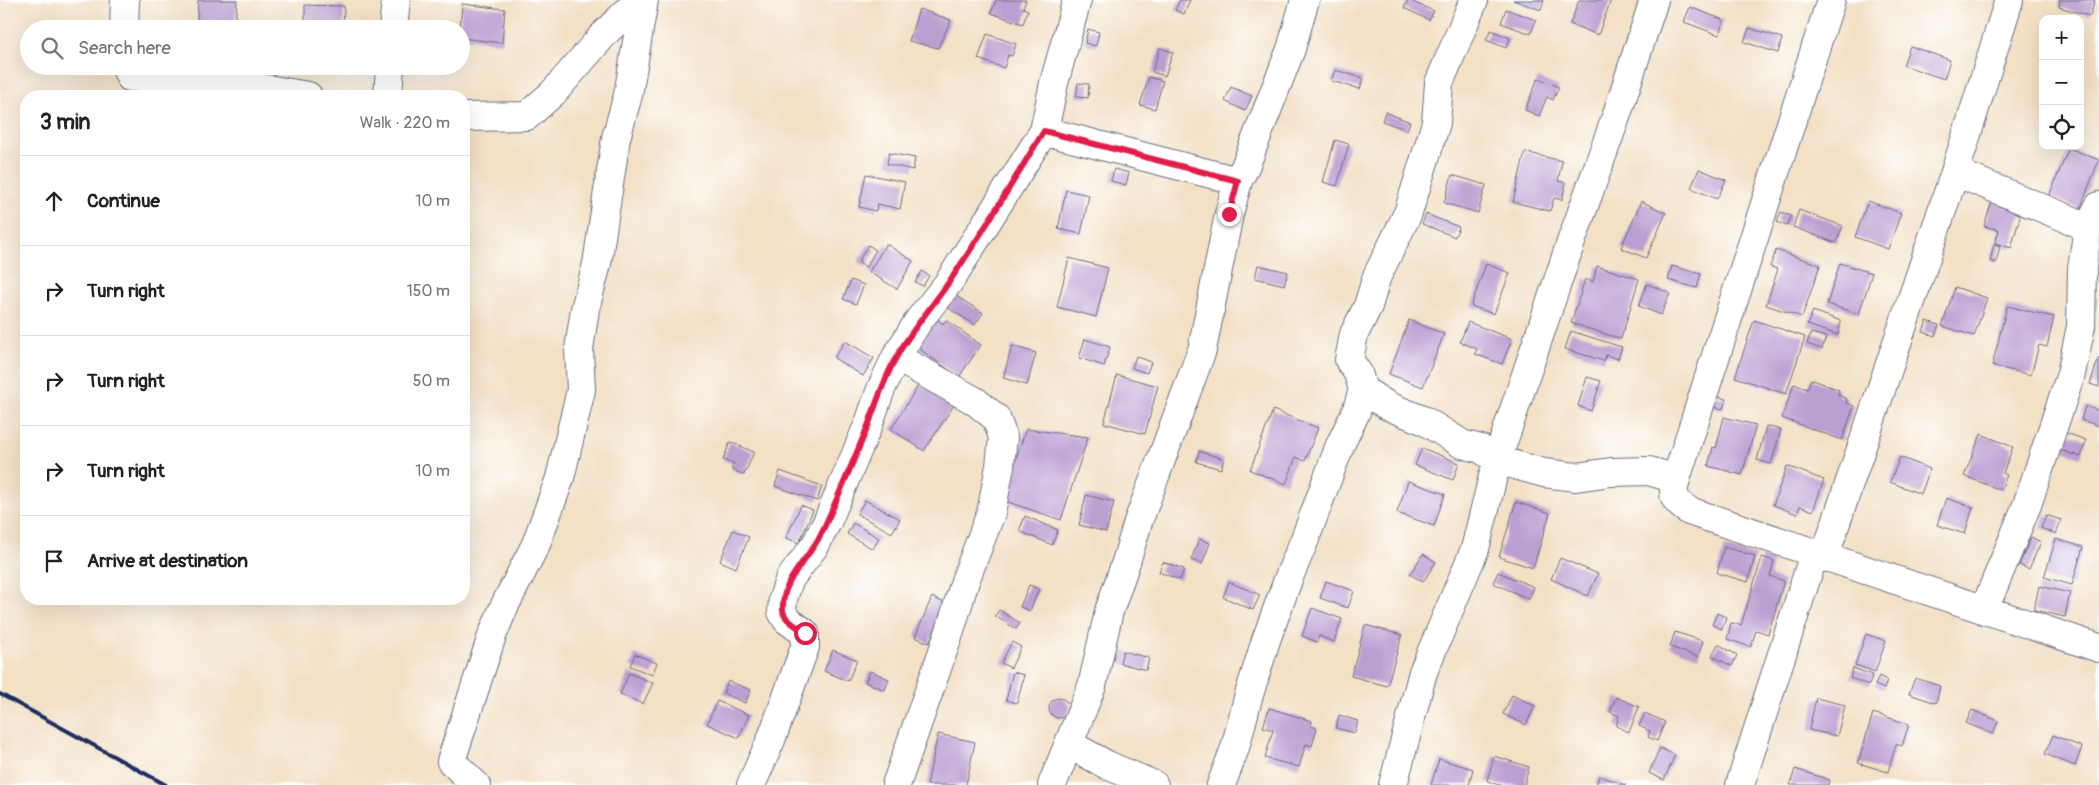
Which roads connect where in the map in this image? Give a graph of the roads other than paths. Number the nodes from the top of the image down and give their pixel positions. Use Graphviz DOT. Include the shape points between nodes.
graph roads {
  1 [pos="125,0"];
  2 [pos="396,0"];
  3 [pos="639,0"];
  4 [pos="644,0"];
  5 [pos="1077,0"];
  6 [pos="1305,0"];
  7 [pos="1474,0"];
  8 [pos="1654,0"];
  9 [pos="1831,0"];
  10 [pos="2009,0"];
  11 [pos="124,20"];
  12 [pos="394,20"];
  13 [pos="129,75"];
  14 [pos="389,75"];
  15 [pos="273,90"];
  16 [pos="388,90"];
  17 [pos="470,117"];
  18 [pos="1044,131"];
  19 [pos="1955,172"];
  20 [pos="1238,181"];
  21 [pos="2094,217"];
  22 [pos="896,357"];
  23 [pos="1363,390"];
  24 [pos="1497,460"];
  25 [pos="1676,479"];
  26 [pos="1819,556"];
  27 [pos="1984,610"];
  28 [pos="2099,648"];
  29 [pos="1069,744"];
  30 [pos="476,785"];
  31 [pos="751,785"];
  32 [pos="896,785"];
  33 [pos="1052,785"];
  34 [pos="1154,785"];
  35 [pos="1221,785"];
  36 [pos="1393,785"];
  37 [pos="1740,785"];
  1 -- 11 [label="street"];
  2 -- 12 [label="street"];
  3 -- 17 [label="street" via="605,33 553,94 527,116"];
  4 -- 30 [label="street" via="579,350 581,390 560,478 536,544 492,636 451,761"];
  5 -- 18 [label="street"];
  6 -- 20 [label="street" via="1291,49"];
  7 -- 23 [label="street" via="1439,83 1436,123 1408,213 1377,276 1368,306 1354,334 1349,360 1358,373"];
  8 -- 24 [label="street"];
  9 -- 25 [label="street"];
  10 -- 19 [label="street"];
  13 -- 15 [label="street"];
  14 -- 16 [label="street"];
  18 -- 20 [label="street"];
  18 -- 22 [label="street" via="949,282 919,320"];
  19 -- 21 [label="street"];
  19 -- 26 [label="street"];
  20 -- 29 [label="street" via="1202,350 1138,522 1109,611 1092,686"];
  21 -- 27 [label="street" via="2082,268 2081,326 2071,374 2026,505"];
  22 -- 31 [label="street" via="820,536 789,580 782,612 787,620 805,633 805,647"];
  22 -- 32 [label="street" via="975,401 996,418 1003,437 991,513"];
  23 -- 24 [label="street" via="1388,406 1425,421 1462,444 1481,449"];
  23 -- 35 [label="street" via="1289,577"];
  24 -- 25 [label="street" via="1544,473 1576,477 1649,470"];
  24 -- 36 [label="street" via="1475,549 1423,672"];
  25 -- 26 [label="street" via="1673,491 1676,501 1689,511"];
  26 -- 27 [label="street"];
  26 -- 37 [label="street"];
  27 -- 28 [label="street"];
  29 -- 33 [label="street"];
  29 -- 34 [label="street" via="1123,773"];
}
